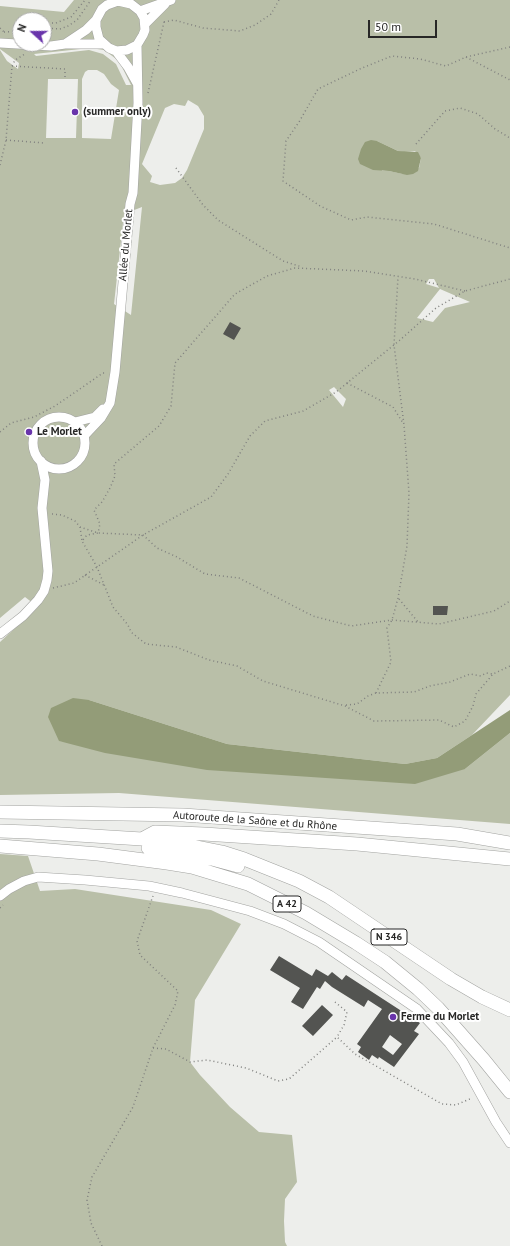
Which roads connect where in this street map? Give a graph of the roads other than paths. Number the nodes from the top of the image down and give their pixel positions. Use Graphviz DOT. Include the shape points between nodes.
graph roads {
  1 [pos="118,1"];
  2 [pos="169,1"];
  3 [pos="140,11"];
  4 [pos="96,20"];
  5 [pos="145,24"];
  6 [pos="0,43"];
  7 [pos="65,44"];
  8 [pos="103,44"];
  9 [pos="137,45"];
  10 [pos="116,51"];
  11 [pos="138,86"];
  12 [pos="110,403"];
  13 [pos="75,422"];
  14 [pos="84,436"];
  15 [pos="41,461"];
  16 [pos="61,469"];
  17 [pos="45,480"];
  18 [pos="0,634"];
  19 [pos="0,812"];
  20 [pos="0,831"];
  21 [pos="457,834"];
  22 [pos="510,834"];
  23 [pos="142,839"];
  24 [pos="0,840"];
  25 [pos="510,843"];
  26 [pos="0,846"];
  27 [pos="510,859"];
  28 [pos="266,867"];
  29 [pos="3,898"];
  30 [pos="510,1010"];
  31 [pos="510,1092"];
  32 [pos="510,1142"];
  1 -- 3 [label="street" via="131,4"];
  1 -- 4 [label="street" via="102,9"];
  2 -- 3 [label="street"];
  2 -- 5 [label="street"];
  3 -- 5 [label="street"];
  4 -- 7 [label="street"];
  4 -- 8 [label="street" via="97,33"];
  5 -- 9 [label="street" via="144,36"];
  6 -- 7 [label="street" via="50,46"];
  7 -- 8 [label="street"];
  8 -- 10 [label="street"];
  9 -- 10 [label="street" via="127,50"];
  9 -- 11 [label="street, Allée du Morlet"];
  10 -- 11 [label="street, Allée du Morlet"];
  11 -- 12 [label="street, Allée du Morlet" via="133,194"];
  12 -- 13 [label="street" via="95,417"];
  12 -- 14 [label="street, Allée du Morlet" via="101,418"];
  13 -- 14 [label="street"];
  13 -- 15 [label="street" via="57,417 40,425 35,433 34,442 35,451"];
  14 -- 16 [label="street" via="84,451 79,459"];
  15 -- 16 [label="street"];
  15 -- 17 [label="street"];
  16 -- 17 [label="street"];
  17 -- 18 [label="street" via="43,514 48,571 44,591 23,616"];
  19 -- 21 [label="highway, Autoroute de la Saône et du Rhône" via="183,815"];
  20 -- 23 [label="highway, N 346"];
  21 -- 22 [label="highway"];
  21 -- 25 [label="highway, Autoroute de la Saône et du Rhône"];
  23 -- 27 [label="highway" via="155,832 204,834 357,844"];
  23 -- 28 [label="highway, N 346" via="222,852"];
  24 -- 28 [label="highway, N 346" via="128,845 212,859 252,869"];
  26 -- 31 [label="highway, A 42" via="167,863 192,867 248,884 306,913 385,962 438,1008"];
  28 -- 30 [label="highway, N 346" via="329,897 451,979"];
  29 -- 32 [label="street" via="9,889 38,877 85,880 182,892 250,911 284,924 319,942 417,1009 463,1062"];
}
